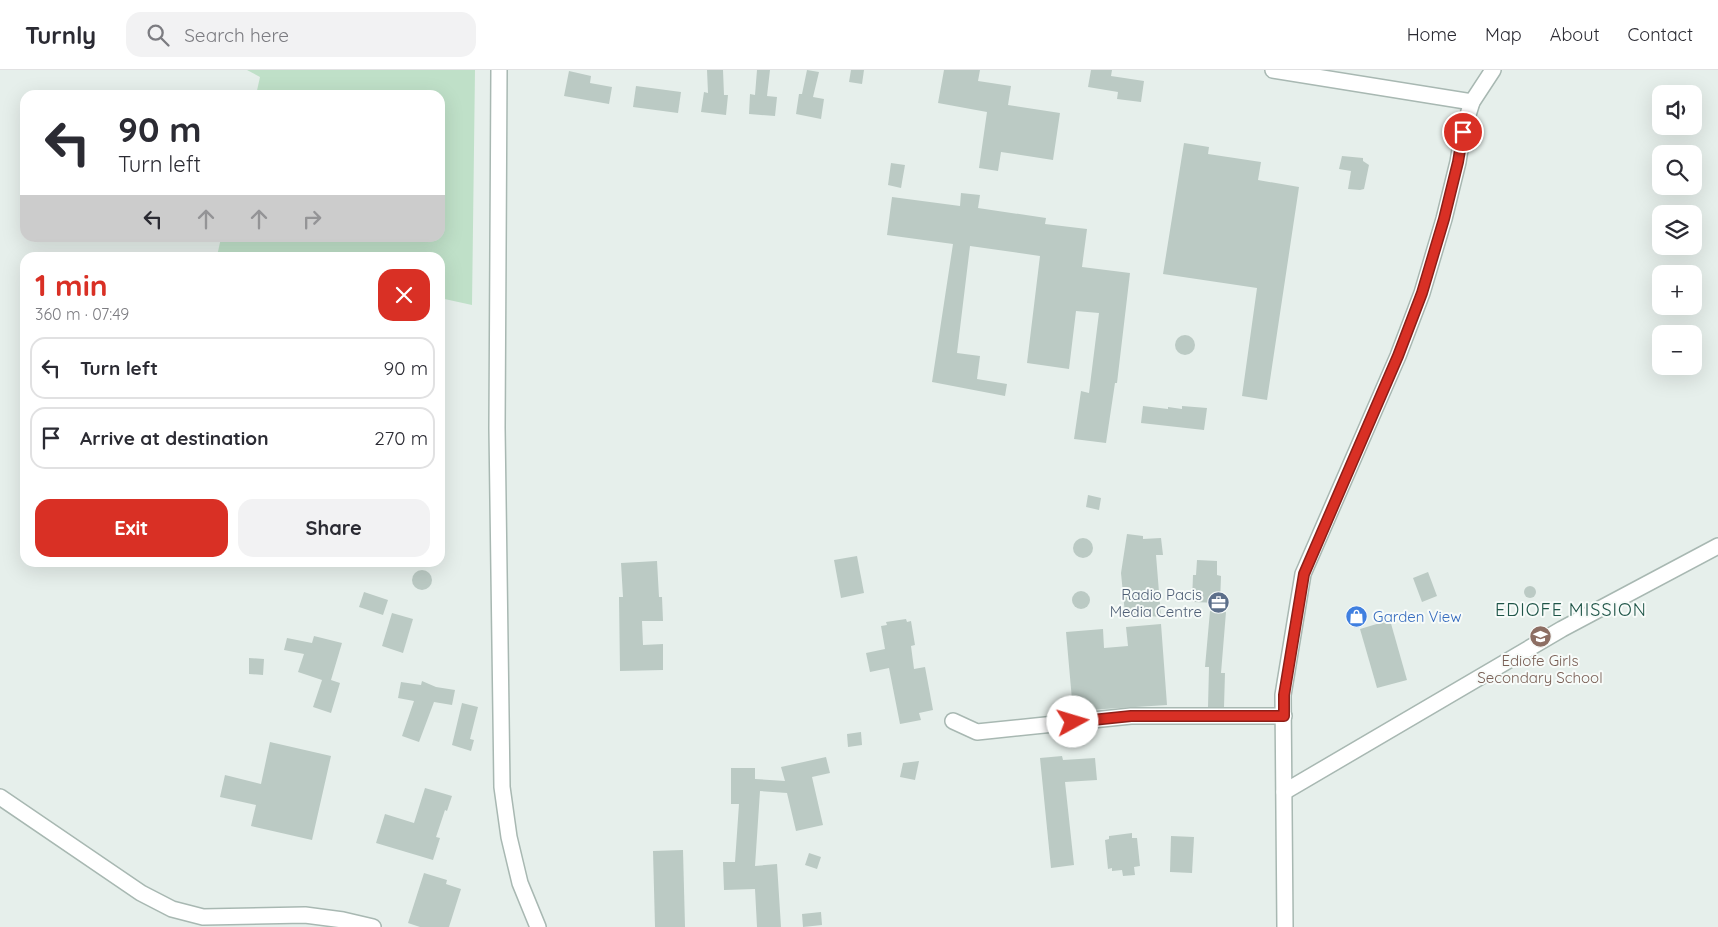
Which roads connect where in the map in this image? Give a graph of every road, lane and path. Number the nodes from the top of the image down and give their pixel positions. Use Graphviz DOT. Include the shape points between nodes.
graph roads {
  1 [pos="499,70"];
  2 [pos="1273,70"];
  3 [pos="1492,70"];
  4 [pos="1472,102"];
  5 [pos="1718,546"];
  6 [pos="1284,716"];
  7 [pos="953,722"];
  8 [pos="1284,792"];
  9 [pos="0,797"];
  10 [pos="373,927"];
  11 [pos="538,927"];
  12 [pos="1285,927"];
  1 -- 11 [label="street" via="497,428 502,787 518,873"];
  2 -- 4 [label="street"];
  3 -- 4 [label="street"];
  4 -- 6 [label="street" via="1444,219 1422,293 1304,574 1284,695"];
  5 -- 8 [label="street" via="1562,629"];
  6 -- 7 [label="street" via="1131,716 977,732"];
  6 -- 8 [label="street"];
  8 -- 12 [label="street"];
  9 -- 10 [label="street" via="107,870 172,909 203,917 306,916"];
}
